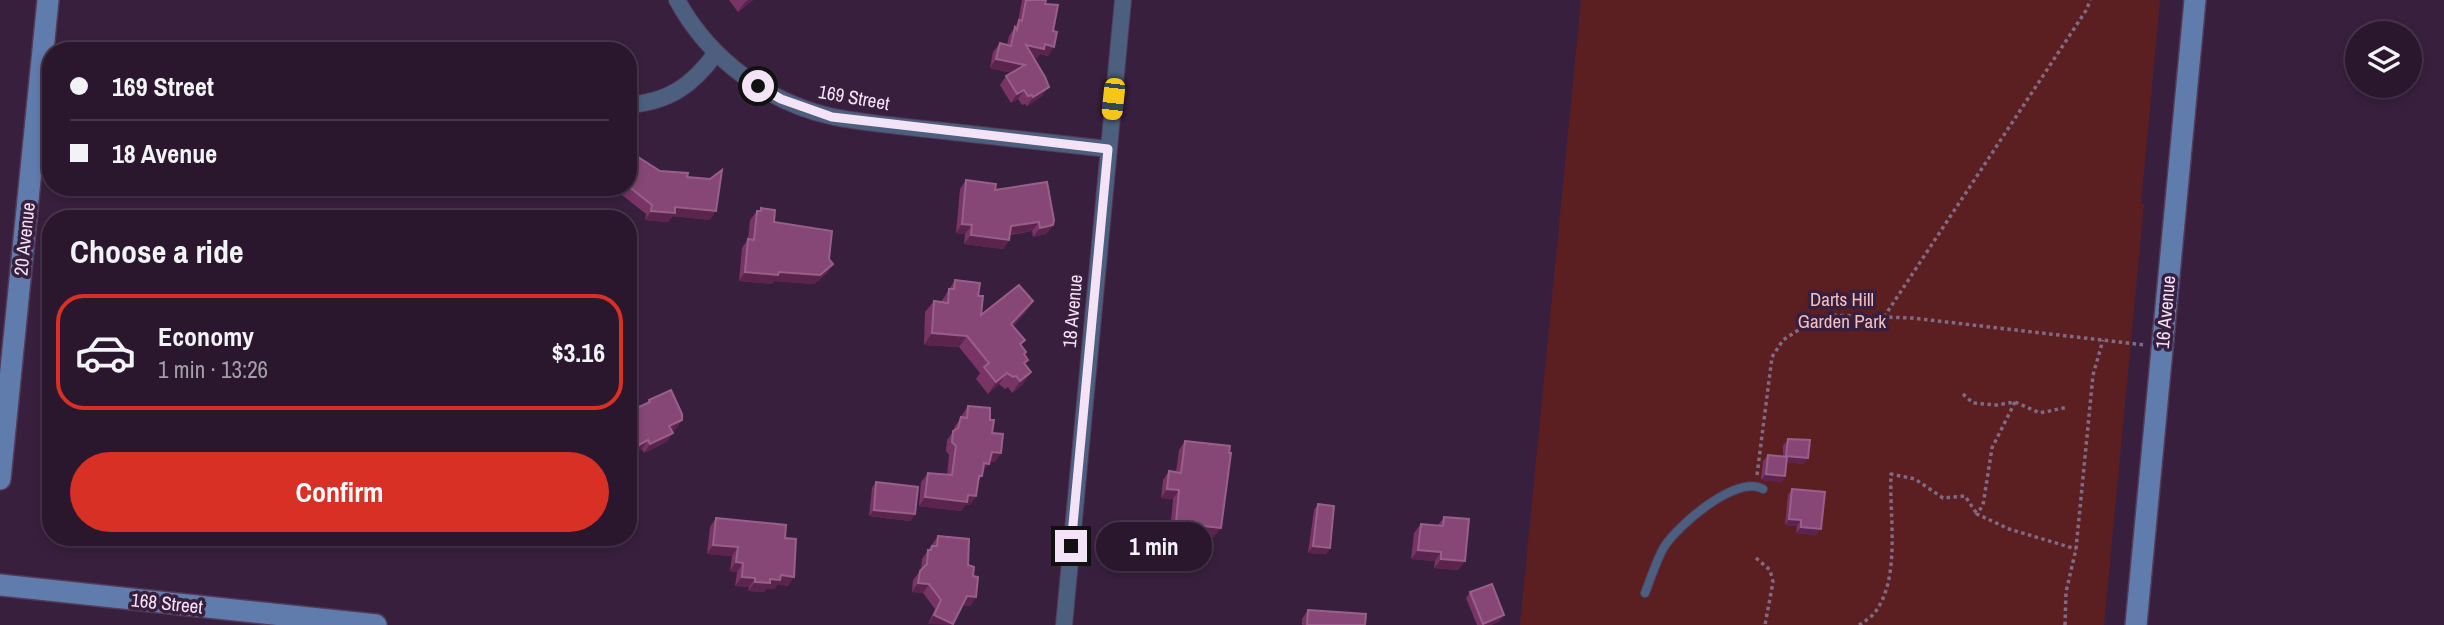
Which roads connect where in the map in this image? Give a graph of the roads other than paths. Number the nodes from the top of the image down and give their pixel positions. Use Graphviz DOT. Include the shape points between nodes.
graph roads {
  1 [pos="48,0"];
  2 [pos="677,0"];
  3 [pos="1123,0"];
  4 [pos="2195,0"];
  5 [pos="44,42"];
  6 [pos="716,53"];
  7 [pos="42,60"];
  8 [pos="637,104"];
  9 [pos="1108,149"];
  10 [pos="0,479"];
  11 [pos="1759,487"];
  12 [pos="0,585"];
  13 [pos="1645,593"];
  14 [pos="376,625"];
  15 [pos="1064,625"];
  16 [pos="2136,625"];
  1 -- 5 [label="main road, 20 Avenue"];
  2 -- 6 [label="street, 169 Street"];
  3 -- 9 [label="street, 18 Avenue"];
  4 -- 16 [label="main road, 16 Avenue"];
  6 -- 8 [label="street" via="701,74 677,93"];
  6 -- 9 [label="street, 169 Street" via="781,99 832,117"];
  7 -- 10 [label="main road, 20 Avenue"];
  9 -- 15 [label="street, 18 Avenue"];
  11 -- 13 [label="lane" via="1715,499 1703,508 1665,546"];
  12 -- 14 [label="main road, 168 Street"];
}
